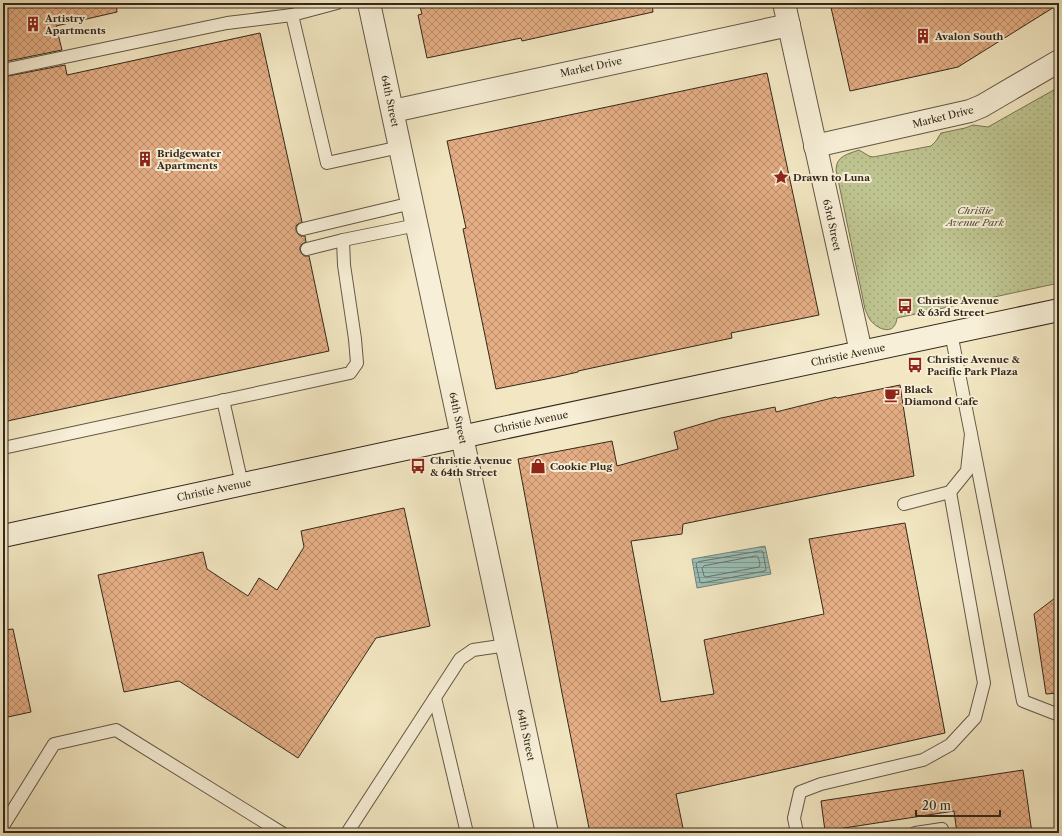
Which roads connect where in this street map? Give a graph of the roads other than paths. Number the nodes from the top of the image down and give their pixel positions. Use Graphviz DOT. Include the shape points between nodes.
graph roads {
  1 [pos="337,3"];
  2 [pos="369,3"];
  3 [pos="784,3"];
  4 [pos="292,15"];
  5 [pos="789,25"];
  6 [pos="1059,61"];
  7 [pos="3,70"];
  8 [pos="393,111"];
  9 [pos="816,146"];
  10 [pos="400,147"];
  11 [pos="412,203"];
  12 [pos="417,225"];
  13 [pos="303,229"];
  14 [pos="343,240"];
  15 [pos="307,249"];
  16 [pos="1058,314"];
  17 [pos="951,333"];
  18 [pos="861,352"];
  19 [pos="223,400"];
  20 [pos="971,434"];
  21 [pos="462,436"];
  22 [pos="3,448"];
  23 [pos="242,484"];
  24 [pos="950,492"];
  25 [pos="904,504"];
  26 [pos="3,536"];
  27 [pos="507,645"];
  28 [pos="435,698"];
  29 [pos="1059,716"];
  30 [pos="3,826"];
  31 [pos="282,833"];
  32 [pos="346,833"];
  33 [pos="467,833"];
  34 [pos="547,833"];
  35 [pos="797,833"];
  36 [pos="915,833"];
  37 [pos="943,833"];
  1 -- 4 [label="lane"];
  2 -- 8 [label="street, 64th Street"];
  3 -- 5 [label="street, 63rd Street"];
  4 -- 7 [label="lane" via="227,23"];
  4 -- 10 [label="lane" via="327,163"];
  5 -- 8 [label="street, Market Drive"];
  5 -- 9 [label="street, 63rd Street"];
  6 -- 9 [label="street, Market Drive" via="970,111"];
  8 -- 10 [label="street, 64th Street"];
  9 -- 18 [label="street, 63rd Street"];
  10 -- 11 [label="street, 64th Street"];
  11 -- 12 [label="street, 64th Street"];
  11 -- 13 [label="lane"];
  12 -- 14 [label="lane"];
  12 -- 21 [label="street, 64th Street"];
  14 -- 15 [label="lane"];
  14 -- 19 [label="lane" via="357,363 350,373"];
  16 -- 17 [label="street, Christie Avenue"];
  17 -- 18 [label="street, Christie Avenue"];
  17 -- 20 [label="lane"];
  18 -- 21 [label="street, Christie Avenue"];
  19 -- 22 [label="lane"];
  19 -- 23 [label="lane"];
  20 -- 24 [label="lane" via="967,471"];
  20 -- 29 [label="lane" via="1023,702"];
  21 -- 23 [label="street, Christie Avenue"];
  21 -- 27 [label="street, 64th Street"];
  23 -- 26 [label="street, Christie Avenue"];
  24 -- 25 [label="lane"];
  24 -- 35 [label="lane" via="984,683 975,718 950,745 923,760 821,784 800,792 794,818"];
  27 -- 28 [label="lane" via="474,650 460,659"];
  27 -- 34 [label="street, 64th Street"];
  28 -- 32 [label="lane"];
  28 -- 33 [label="lane"];
  30 -- 31 [label="lane" via="54,744 116,730"];
  36 -- 37 [label="lane" via="942,829"];
}
